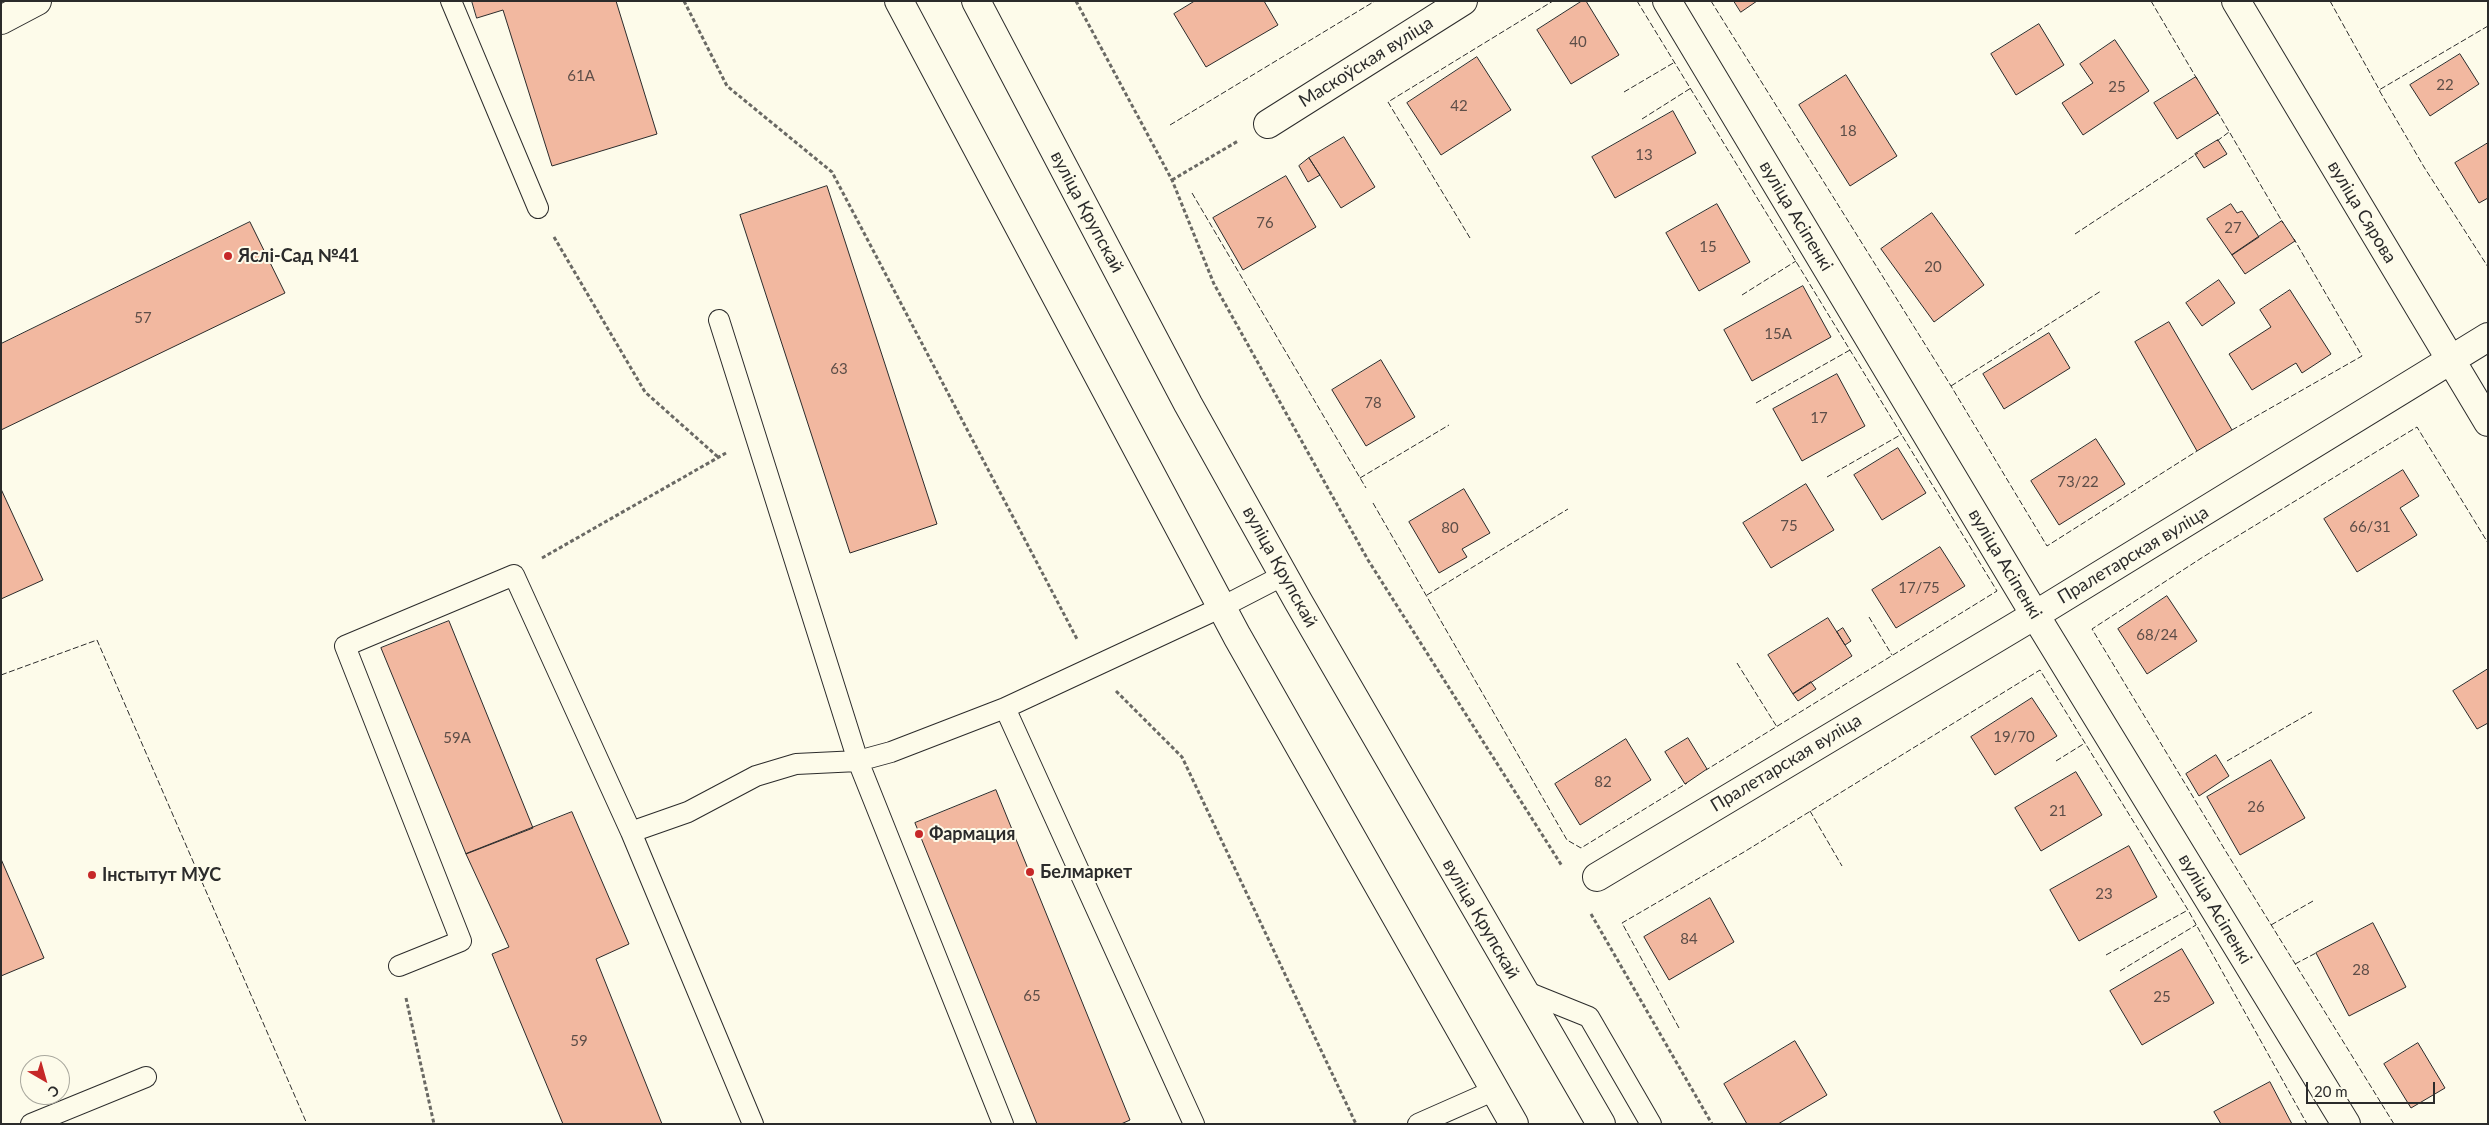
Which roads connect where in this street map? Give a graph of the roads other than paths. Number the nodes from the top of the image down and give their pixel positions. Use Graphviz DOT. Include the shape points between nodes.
graph roads {
  1 [pos="37,1"];
  2 [pos="451,1"];
  3 [pos="899,1"];
  4 [pos="976,1"];
  5 [pos="1463,1"];
  6 [pos="1666,1"];
  7 [pos="2236,1"];
  8 [pos="1,20"];
  9 [pos="1268,124"];
  10 [pos="538,208"];
  11 [pos="719,320"];
  12 [pos="2488,337"];
  13 [pos="2450,360"];
  14 [pos="2488,422"];
  15 [pos="1284,575"];
  16 [pos="1222,607"];
  17 [pos="2035,614"];
  18 [pos="1005,708"];
  19 [pos="858,761"];
  20 [pos="631,832"];
  21 [pos="1597,877"];
  22 [pos="399,966"];
  23 [pos="1522,990"];
  24 [pos="146,1077"];
  25 [pos="1495,1090"];
  26 [pos="31,1124"];
  27 [pos="753,1124"];
  28 [pos="1003,1124"];
  29 [pos="1194,1124"];
  30 [pos="1418,1124"];
  31 [pos="1514,1124"];
  32 [pos="1601,1124"];
  33 [pos="1651,1124"];
  34 [pos="2346,1124"];
  1 -- 8 [label="street"];
  2 -- 10 [label="lane"];
  3 -- 16 [label="street"];
  4 -- 15 [label="street, вуліца Крупскай" via="1188,404"];
  5 -- 9 [label="street, Маскоўская вуліца"];
  6 -- 17 [label="street, вуліца Асіпенкі"];
  7 -- 13 [label="street, вуліца Сярова"];
  11 -- 19 [label="lane"];
  12 -- 13 [label="street, Пралетарская вуліца"];
  13 -- 14 [label="street, вуліца Сярова"];
  13 -- 17 [label="street, Пралетарская вуліца"];
  15 -- 16 [label="lane"];
  15 -- 23 [label="street, вуліца Крупскай"];
  16 -- 18 [label="lane"];
  16 -- 25 [label="street"];
  17 -- 21 [label="street, Пралетарская вуліца"];
  17 -- 34 [label="street, вуліца Асіпенкі"];
  18 -- 19 [label="lane"];
  18 -- 29 [label="lane"];
  19 -- 20 [label="lane" via="796,764 756,776 688,812"];
  19 -- 28 [label="lane"];
  20 -- 22 [label="lane" via="514,575 344,646 461,940"];
  20 -- 27 [label="lane"];
  23 -- 32 [label="street, вуліца Крупскай"];
  23 -- 33 [label="lane" via="1589,1017"];
  24 -- 26 [label="lane"];
  25 -- 30 [label="lane"];
  25 -- 31 [label="street"];
}
